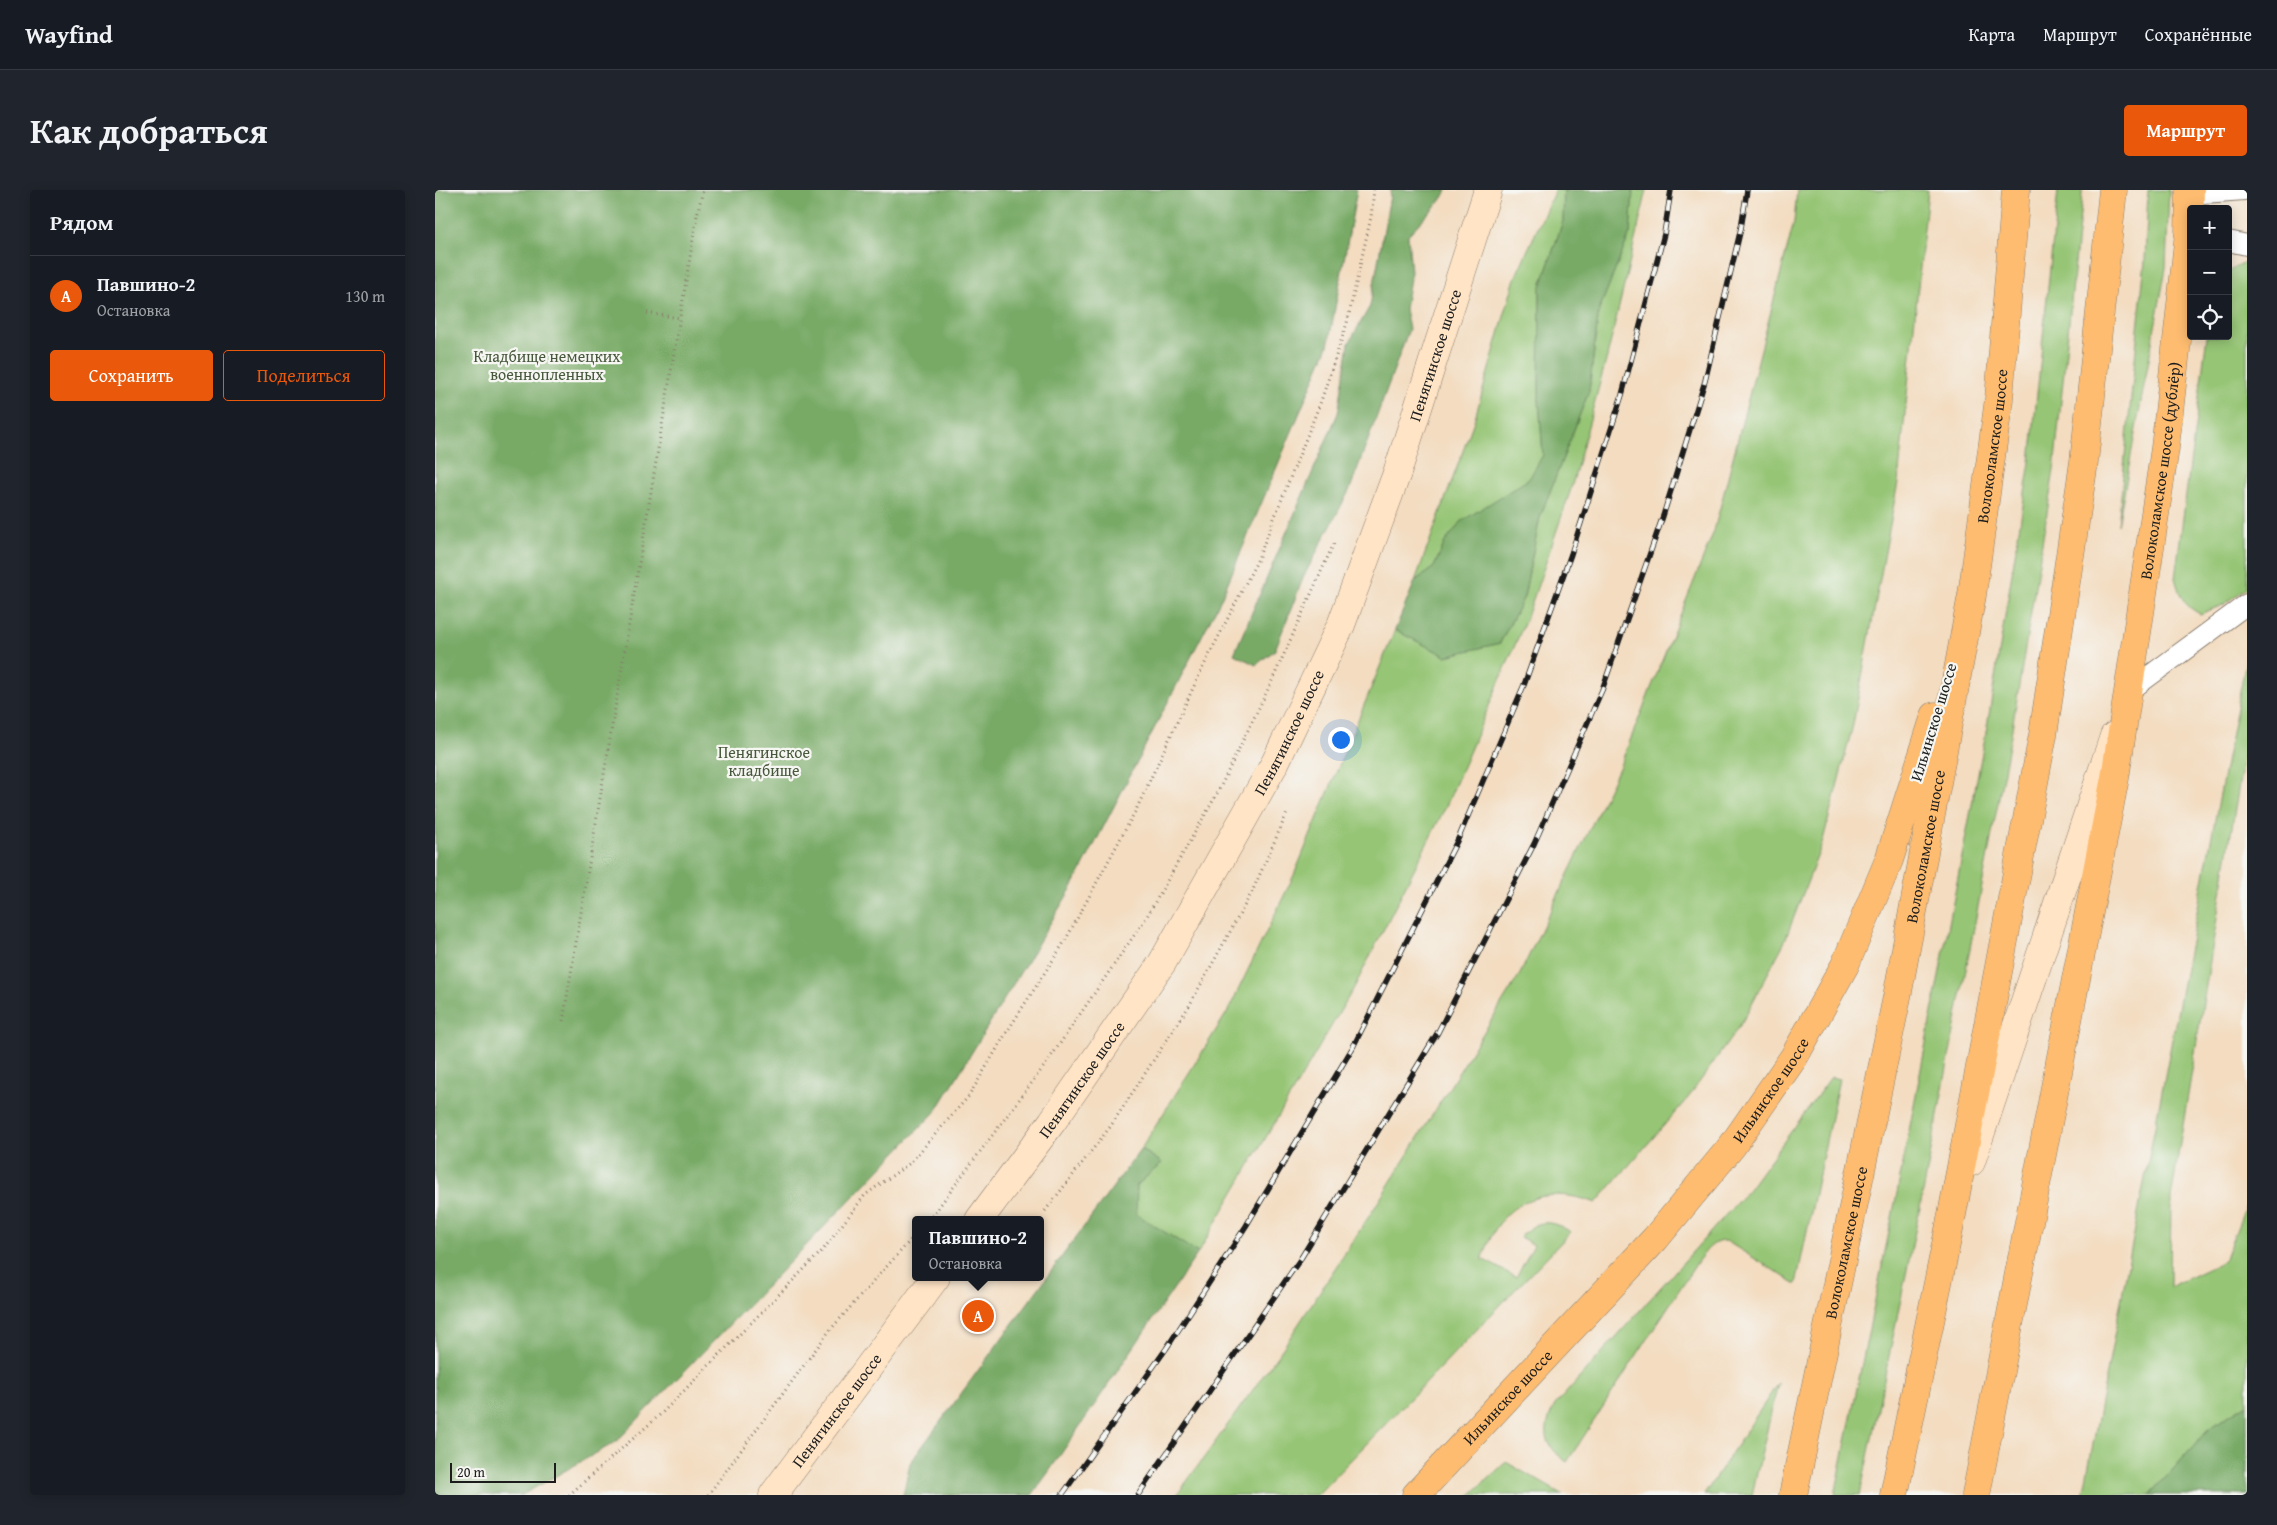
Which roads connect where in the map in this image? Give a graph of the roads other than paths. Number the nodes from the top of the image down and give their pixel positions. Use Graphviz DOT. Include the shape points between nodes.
graph roads {
  1 [pos="1488,190"];
  2 [pos="2016,190"];
  3 [pos="2113,190"];
  4 [pos="2244,190"];
  5 [pos="2190,192"];
  6 [pos="2190,205"];
  7 [pos="2232,242"];
  8 [pos="2247,245"];
  9 [pos="2188,250"];
  10 [pos="1972,595"];
  11 [pos="2247,604"];
  12 [pos="2129,690"];
  13 [pos="982,1216"];
  14 [pos="1949,1225"];
  15 [pos="933,1281"];
  16 [pos="773,1495"];
  17 [pos="1416,1495"];
  18 [pos="1793,1495"];
  19 [pos="1894,1495"];
  20 [pos="1976,1495"];
  1 -- 13 [label="main road, Пенягинское шоссе" via="1390,491 1341,625 1275,763 1162,963 1052,1122"];
  2 -- 10 [label="main road, Волоколамское шоссе" via="1999,399"];
  3 -- 14 [label="main road" via="2083,462 2043,735"];
  4 -- 5 [label="lane"];
  5 -- 6 [label="main road, Волоколамское шоссе (дублёр)"];
  7 -- 8 [label="lane"];
  9 -- 12 [label="main road, Волоколамское шоссе (дублёр)" via="2165,448"];
  10 -- 17 [label="main road, Ильинское шоссе" via="1889,860 1845,965 1794,1057 1733,1146 1655,1239"];
  10 -- 18 [label="main road, Волоколамское шоссе" via="1897,997"];
  11 -- 12 [label="lane"];
  12 -- 14 [label="main road"];
  12 -- 20 [label="main road" via="2115,778"];
  14 -- 19 [label="main road"];
  15 -- 16 [label="main road, Пенягинское шоссе"];
}
